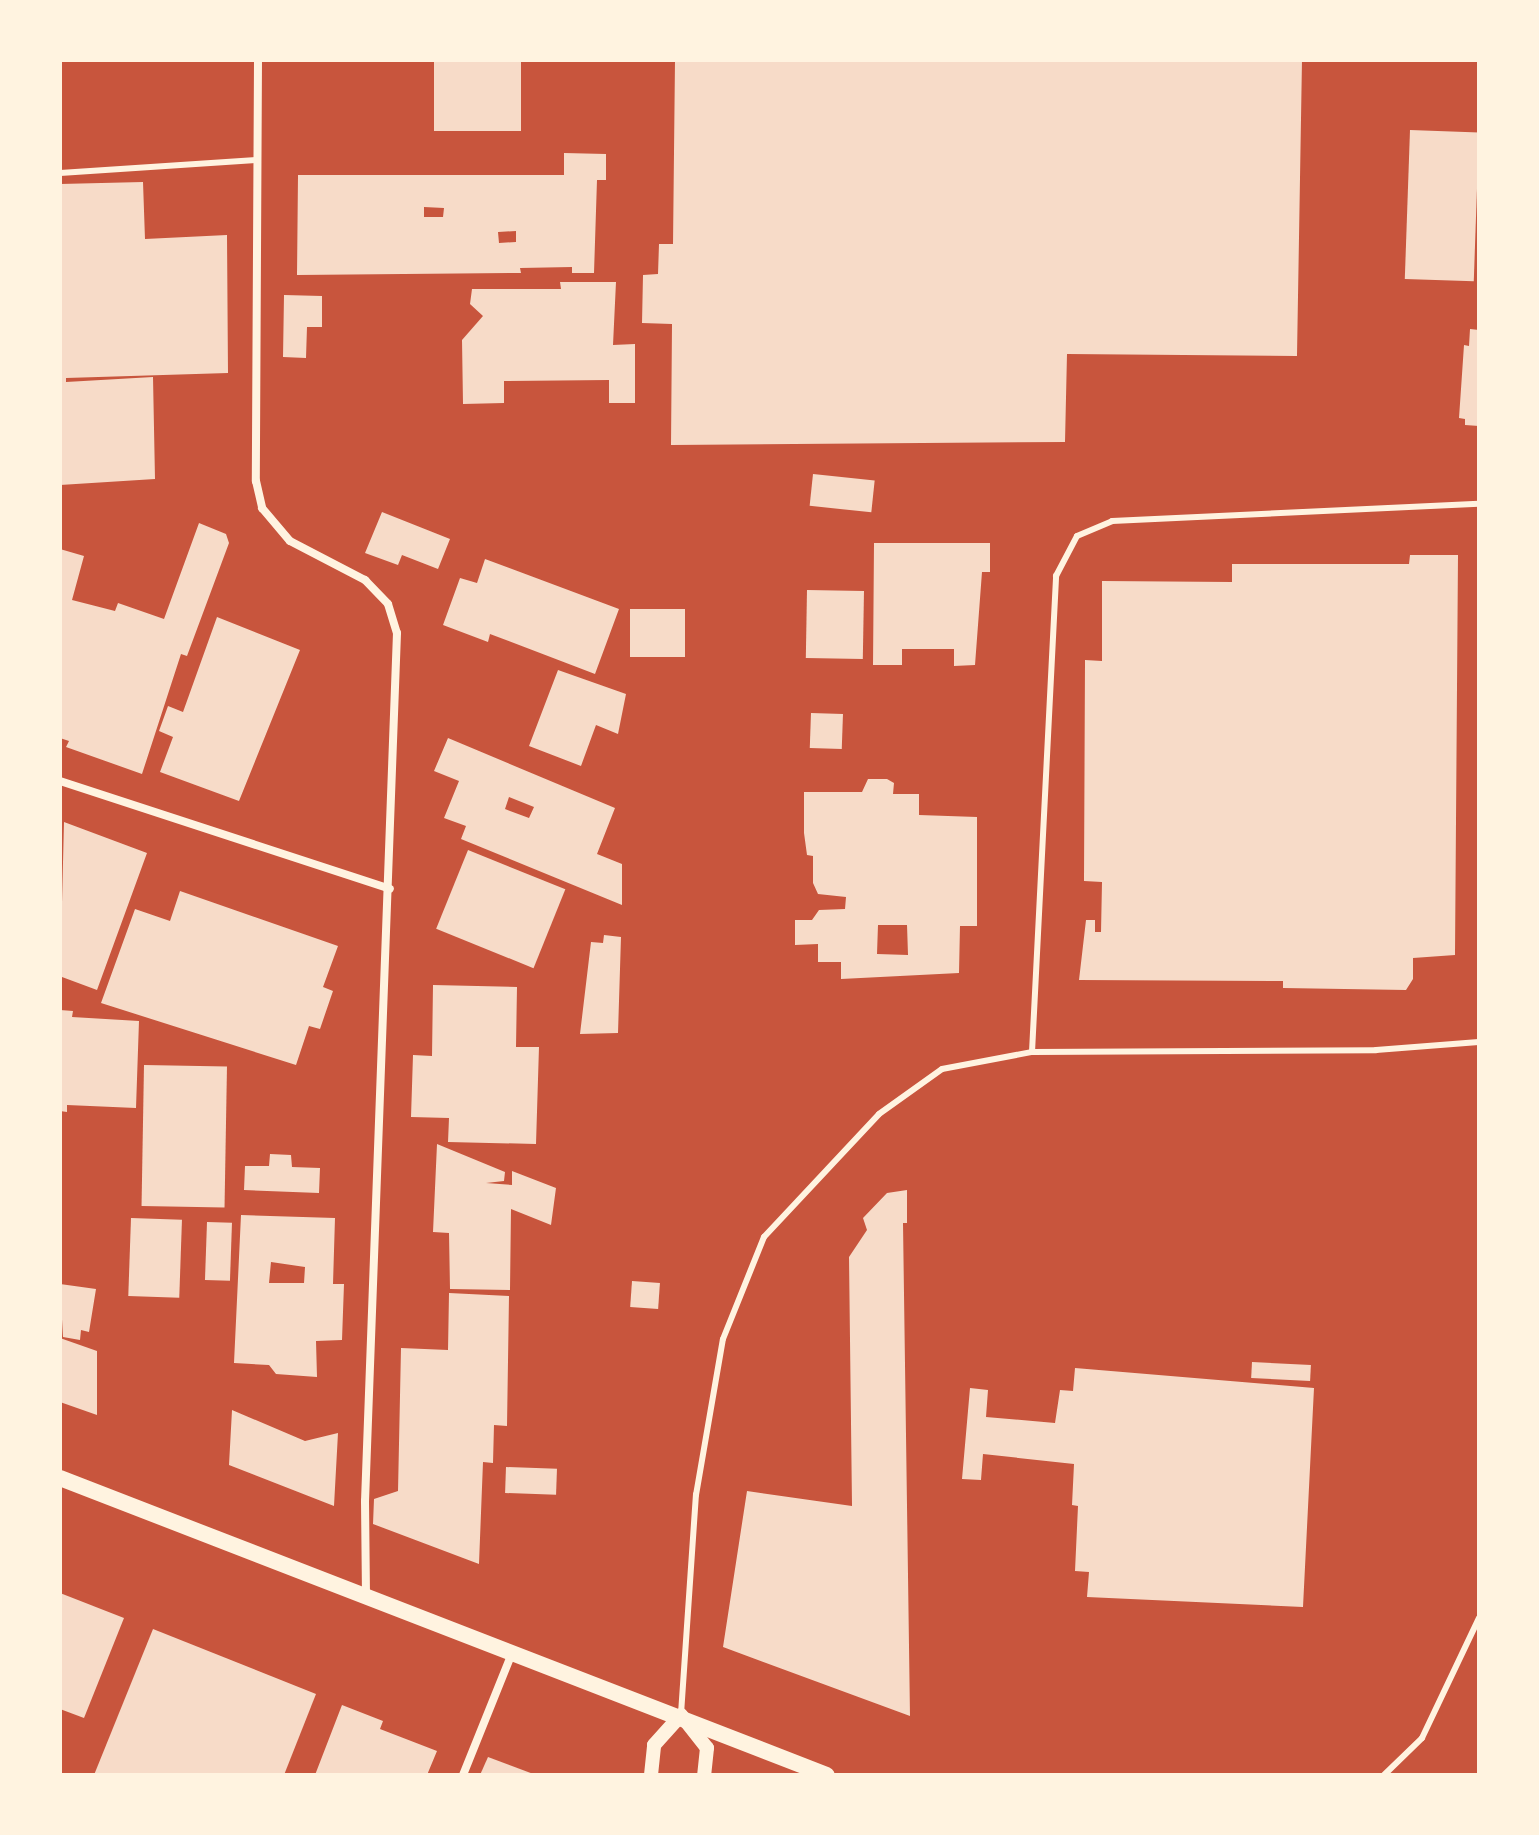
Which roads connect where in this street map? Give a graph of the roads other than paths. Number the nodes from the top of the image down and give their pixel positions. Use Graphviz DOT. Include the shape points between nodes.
graph roads {
  1 [pos="258,60"];
  2 [pos="258,160"];
  3 [pos="60,173"];
  4 [pos="1479,504"];
  5 [pos="60,781"];
  6 [pos="390,889"];
  7 [pos="1479,1042"];
  8 [pos="1032,1052"];
  9 [pos="60,1478"];
  10 [pos="366,1594"];
  11 [pos="1479,1618"];
  12 [pos="513,1649"];
  13 [pos="681,1715"];
  14 [pos="463,1775"];
  15 [pos="651,1775"];
  16 [pos="704,1775"];
  17 [pos="827,1775"];
  18 [pos="1384,1775"];
  1 -- 2 [label="street"];
  2 -- 3 [label="lane"];
  2 -- 6 [label="street" via="256,481 262,508 282,533 365,580 388,604 399,664"];
  4 -- 8 [label="lane" via="1112,521 1077,536 1056,576"];
  5 -- 6 [label="street"];
  6 -- 10 [label="street" via="365,1501"];
  7 -- 8 [label="lane" via="1376,1050"];
  8 -- 13 [label="lane" via="942,1069 879,1114 764,1237 723,1339 696,1495"];
  9 -- 10 [label="main road"];
  10 -- 12 [label="main road"];
  11 -- 18 [label="lane" via="1422,1738"];
  12 -- 13 [label="main road"];
  12 -- 14 [label="street"];
  13 -- 15 [label="street" via="654,1745"];
  13 -- 16 [label="street" via="707,1748"];
  13 -- 17 [label="main road"];
}
